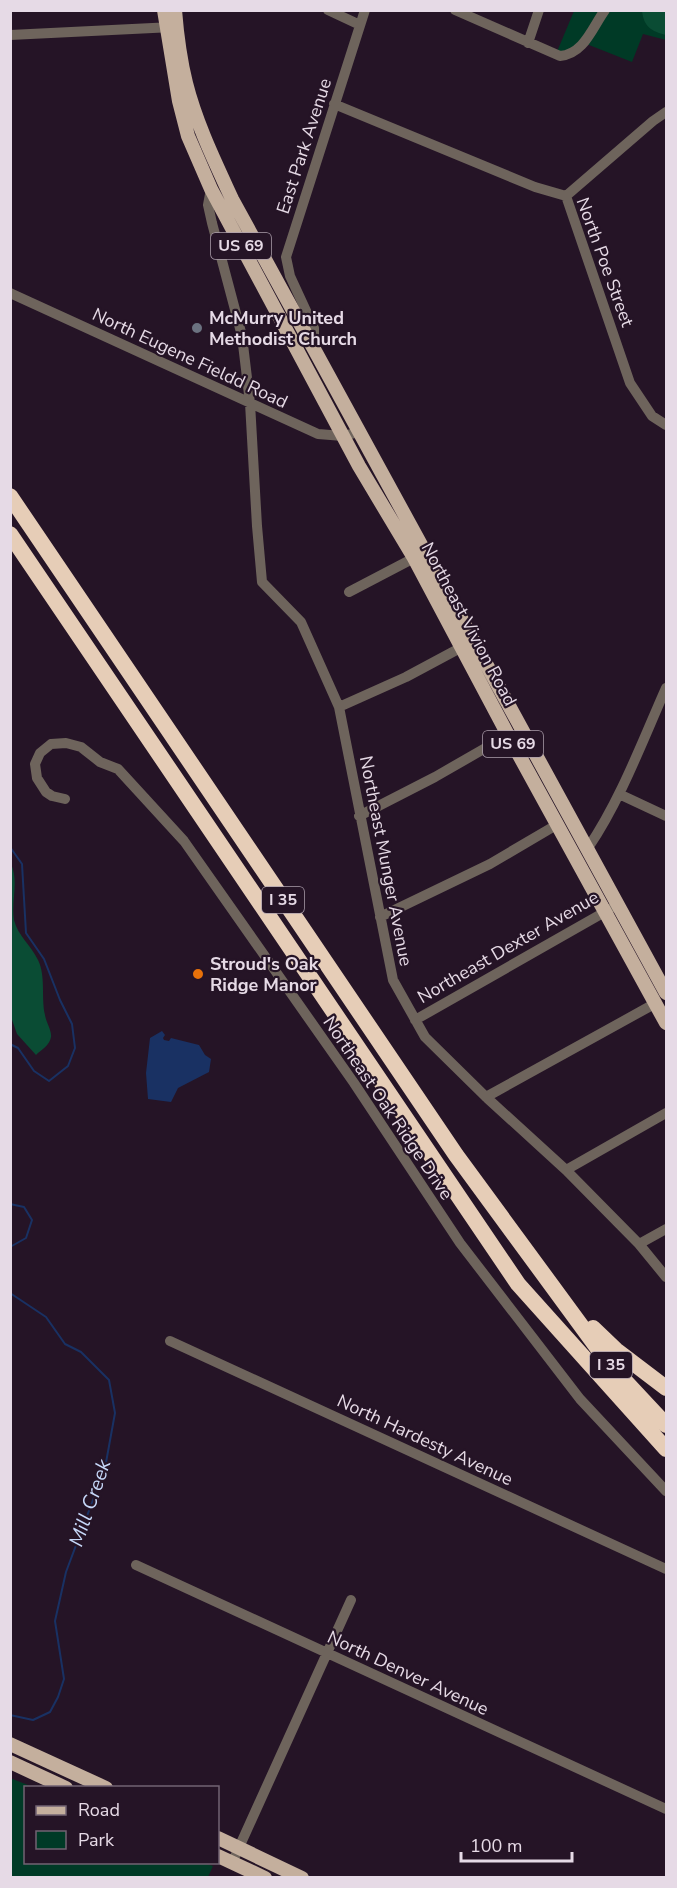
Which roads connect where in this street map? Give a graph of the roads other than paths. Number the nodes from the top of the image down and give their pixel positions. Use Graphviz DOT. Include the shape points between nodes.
graph roads {
  1 [pos="164,10"];
  2 [pos="175,10"];
  3 [pos="328,10"];
  4 [pos="365,10"];
  5 [pos="455,10"];
  6 [pos="538,10"];
  7 [pos="605,10"];
  8 [pos="360,25"];
  9 [pos="171,27"];
  10 [pos="10,35"];
  11 [pos="528,43"];
  12 [pos="334,104"];
  13 [pos="666,112"];
  14 [pos="211,189"];
  15 [pos="566,196"];
  16 [pos="10,293"];
  17 [pos="314,348"];
  18 [pos="250,403"];
  19 [pos="666,425"];
  20 [pos="359,432"];
  21 [pos="343,436"];
  22 [pos="10,496"];
  23 [pos="10,534"];
  24 [pos="414,558"];
  25 [pos="349,592"];
  26 [pos="462,647"];
  27 [pos="666,688"];
  28 [pos="663,705"];
  29 [pos="339,707"];
  30 [pos="508,735"];
  31 [pos="619,794"];
  32 [pos="65,799"];
  33 [pos="359,816"];
  34 [pos="666,816"];
  35 [pos="558,824"];
  36 [pos="588,848"];
  37 [pos="618,904"];
  38 [pos="605,912"];
  39 [pos="380,917"];
  40 [pos="661,998"];
  41 [pos="414,1020"];
  42 [pos="666,1023"];
  43 [pos="486,1096"];
  44 [pos="666,1113"];
  45 [pos="566,1170"];
  46 [pos="666,1229"];
  47 [pos="639,1244"];
  48 [pos="666,1276"];
  49 [pos="562,1300"];
  50 [pos="170,1341"];
  51 [pos="666,1388"];
  52 [pos="666,1425"];
  53 [pos="666,1449"];
  54 [pos="666,1491"];
  55 [pos="136,1565"];
  56 [pos="666,1569"];
  57 [pos="351,1600"];
  58 [pos="327,1654"];
  59 [pos="10,1744"];
  60 [pos="10,1762"];
  61 [pos="62,1786"];
  62 [pos="102,1786"];
  63 [pos="666,1809"];
  64 [pos="219,1838"];
  65 [pos="238,1848"];
  66 [pos="219,1856"];
  67 [pos="232,1863"];
  68 [pos="265,1878"];
  69 [pos="302,1878"];
  1 -- 9 [label="main road, US 69"];
  2 -- 9 [label="main road, US 69"];
  3 -- 8 [label="street"];
  4 -- 8 [label="street, East Park Avenue"];
  5 -- 11 [label="street"];
  6 -- 11 [label="street"];
  7 -- 11 [label="street" via="578,50 570,55 560,56"];
  8 -- 12 [label="street, East Park Avenue"];
  9 -- 10 [label="street"];
  9 -- 14 [label="main road, US 69" via="178,101"];
  9 -- 17 [label="main road, US 69" via="186,85 213,157"];
  12 -- 15 [label="street, North Poe Street" via="535,187"];
  12 -- 17 [label="street, East Park Avenue" via="287,252 288,272 315,328"];
  13 -- 15 [label="street"];
  14 -- 18 [label="street, Northeast Munger Avenue" via="208,205 242,336"];
  14 -- 21 [label="main road, US 69"];
  15 -- 19 [label="street, North Poe Street" via="630,383 652,416"];
  16 -- 18 [label="street, North Eugene Fieldd Road"];
  17 -- 20 [label="main road, US 69"];
  18 -- 21 [label="street, North Eugene Fieldd Road" via="318,435"];
  18 -- 29 [label="street, Northeast Munger Avenue" via="262,582 301,622"];
  20 -- 21 [label="street, North Eugene Fieldd Road"];
  20 -- 36 [label="main road, Northeast Vivion Road / US 69"];
  21 -- 24 [label="main road, Northeast Vivion Road / US 69"];
  22 -- 49 [label="highway, I 35" via="456,1155"];
  23 -- 53 [label="highway, I 35" via="518,1284"];
  24 -- 25 [label="street"];
  24 -- 26 [label="main road, Northeast Vivion Road / US 69"];
  26 -- 29 [label="street"];
  26 -- 30 [label="main road, Northeast Vivion Road / US 69"];
  27 -- 28 [label="street"];
  28 -- 31 [label="street"];
  29 -- 33 [label="street, Northeast Munger Avenue"];
  30 -- 33 [label="street"];
  30 -- 35 [label="main road, Northeast Vivion Road / US 69"];
  31 -- 34 [label="street"];
  31 -- 36 [label="street"];
  32 -- 54 [label="street, Northeast Oak Ridge Drive" via="46,792 35,764 51,744 66,742 118,769 184,841 354,1083 460,1243 580,1399"];
  33 -- 39 [label="street, Northeast Munger Avenue"];
  35 -- 38 [label="main road, Northeast Vivion Road / US 69"];
  35 -- 39 [label="street" via="490,864"];
  36 -- 37 [label="main road, Northeast Vivion Road / US 69"];
  37 -- 38 [label="street, Northeast Dexter Avenue"];
  37 -- 40 [label="main road, Northeast Vivion Road / US 69"];
  38 -- 40 [label="main road, Northeast Vivion Road / US 69"];
  38 -- 41 [label="street, Northeast Dexter Avenue"];
  39 -- 41 [label="street, Northeast Munger Avenue" via="393,980"];
  40 -- 42 [label="main road, Northeast Vivion Road / US 69"];
  40 -- 43 [label="street"];
  41 -- 43 [label="street, Northeast Munger Avenue" via="425,1037"];
  43 -- 45 [label="street, Northeast Munger Avenue"];
  44 -- 45 [label="street"];
  45 -- 47 [label="street, Northeast Munger Avenue"];
  46 -- 47 [label="street"];
  47 -- 48 [label="street, Northeast Munger Avenue"];
  49 -- 51 [label="highway" via="616,1350"];
  49 -- 52 [label="highway, I 35" via="610,1365"];
  50 -- 56 [label="street, North Hardesty Avenue"];
  55 -- 58 [label="street, North Denver Avenue"];
  57 -- 58 [label="street"];
  58 -- 63 [label="street, North Denver Avenue"];
  58 -- 65 [label="street"];
  59 -- 62 [label="main road"];
  60 -- 61 [label="main road"];
  64 -- 65 [label="main road"];
  65 -- 67 [label="street"];
  65 -- 69 [label="main road"];
  66 -- 67 [label="main road"];
  67 -- 68 [label="main road"];
}
